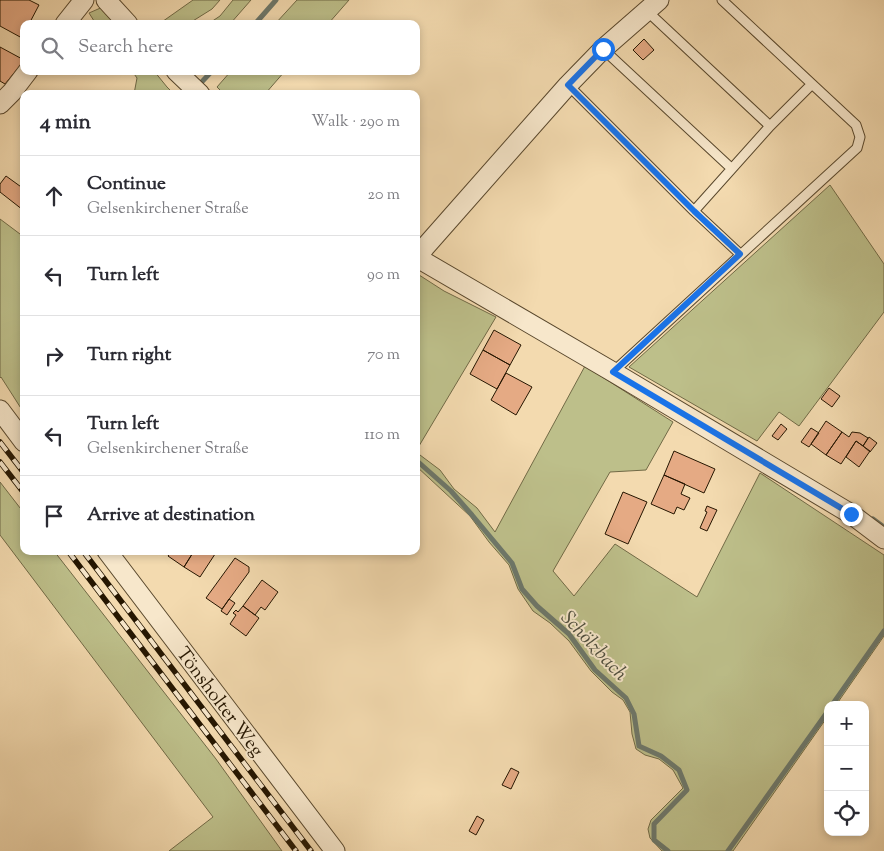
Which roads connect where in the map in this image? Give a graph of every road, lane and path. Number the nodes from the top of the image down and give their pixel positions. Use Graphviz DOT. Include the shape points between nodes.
graph roads {
  1 [pos="84,0"];
  2 [pos="722,0"];
  3 [pos="112,2"];
  4 [pos="653,5"];
  5 [pos="68,20"];
  6 [pos="125,20"];
  7 [pos="603,49"];
  8 [pos="25,75"];
  9 [pos="180,75"];
  10 [pos="812,84"];
  11 [pos="568,85"];
  12 [pos="196,90"];
  13 [pos="0,104"];
  14 [pos="770,126"];
  15 [pos="731,168"];
  16 [pos="694,211"];
  17 [pos="420,253"];
  18 [pos="740,254"];
  19 [pos="420,259"];
  20 [pos="613,372"];
  21 [pos="0,410"];
  22 [pos="20,437"];
  23 [pos="884,539"];
  24 [pos="110,555"];
  25 [pos="335,851"];
  1 -- 5 [label="street"];
  2 -- 10 [label="lane"];
  3 -- 6 [label="street"];
  4 -- 7 [label="street"];
  4 -- 14 [label="lane"];
  7 -- 11 [label="street"];
  7 -- 15 [label="lane"];
  8 -- 13 [label="street"];
  9 -- 12 [label="street"];
  10 -- 14 [label="lane"];
  10 -- 18 [label="lane" via="856,125 860,137 857,148"];
  11 -- 16 [label="lane"];
  11 -- 17 [label="street"];
  14 -- 15 [label="lane"];
  15 -- 16 [label="lane"];
  16 -- 18 [label="lane"];
  18 -- 20 [label="lane"];
  19 -- 20 [label="street"];
  20 -- 23 [label="street" via="851,514"];
  21 -- 22 [label="street"];
  24 -- 25 [label="street, Tönsholter Weg"];
}
